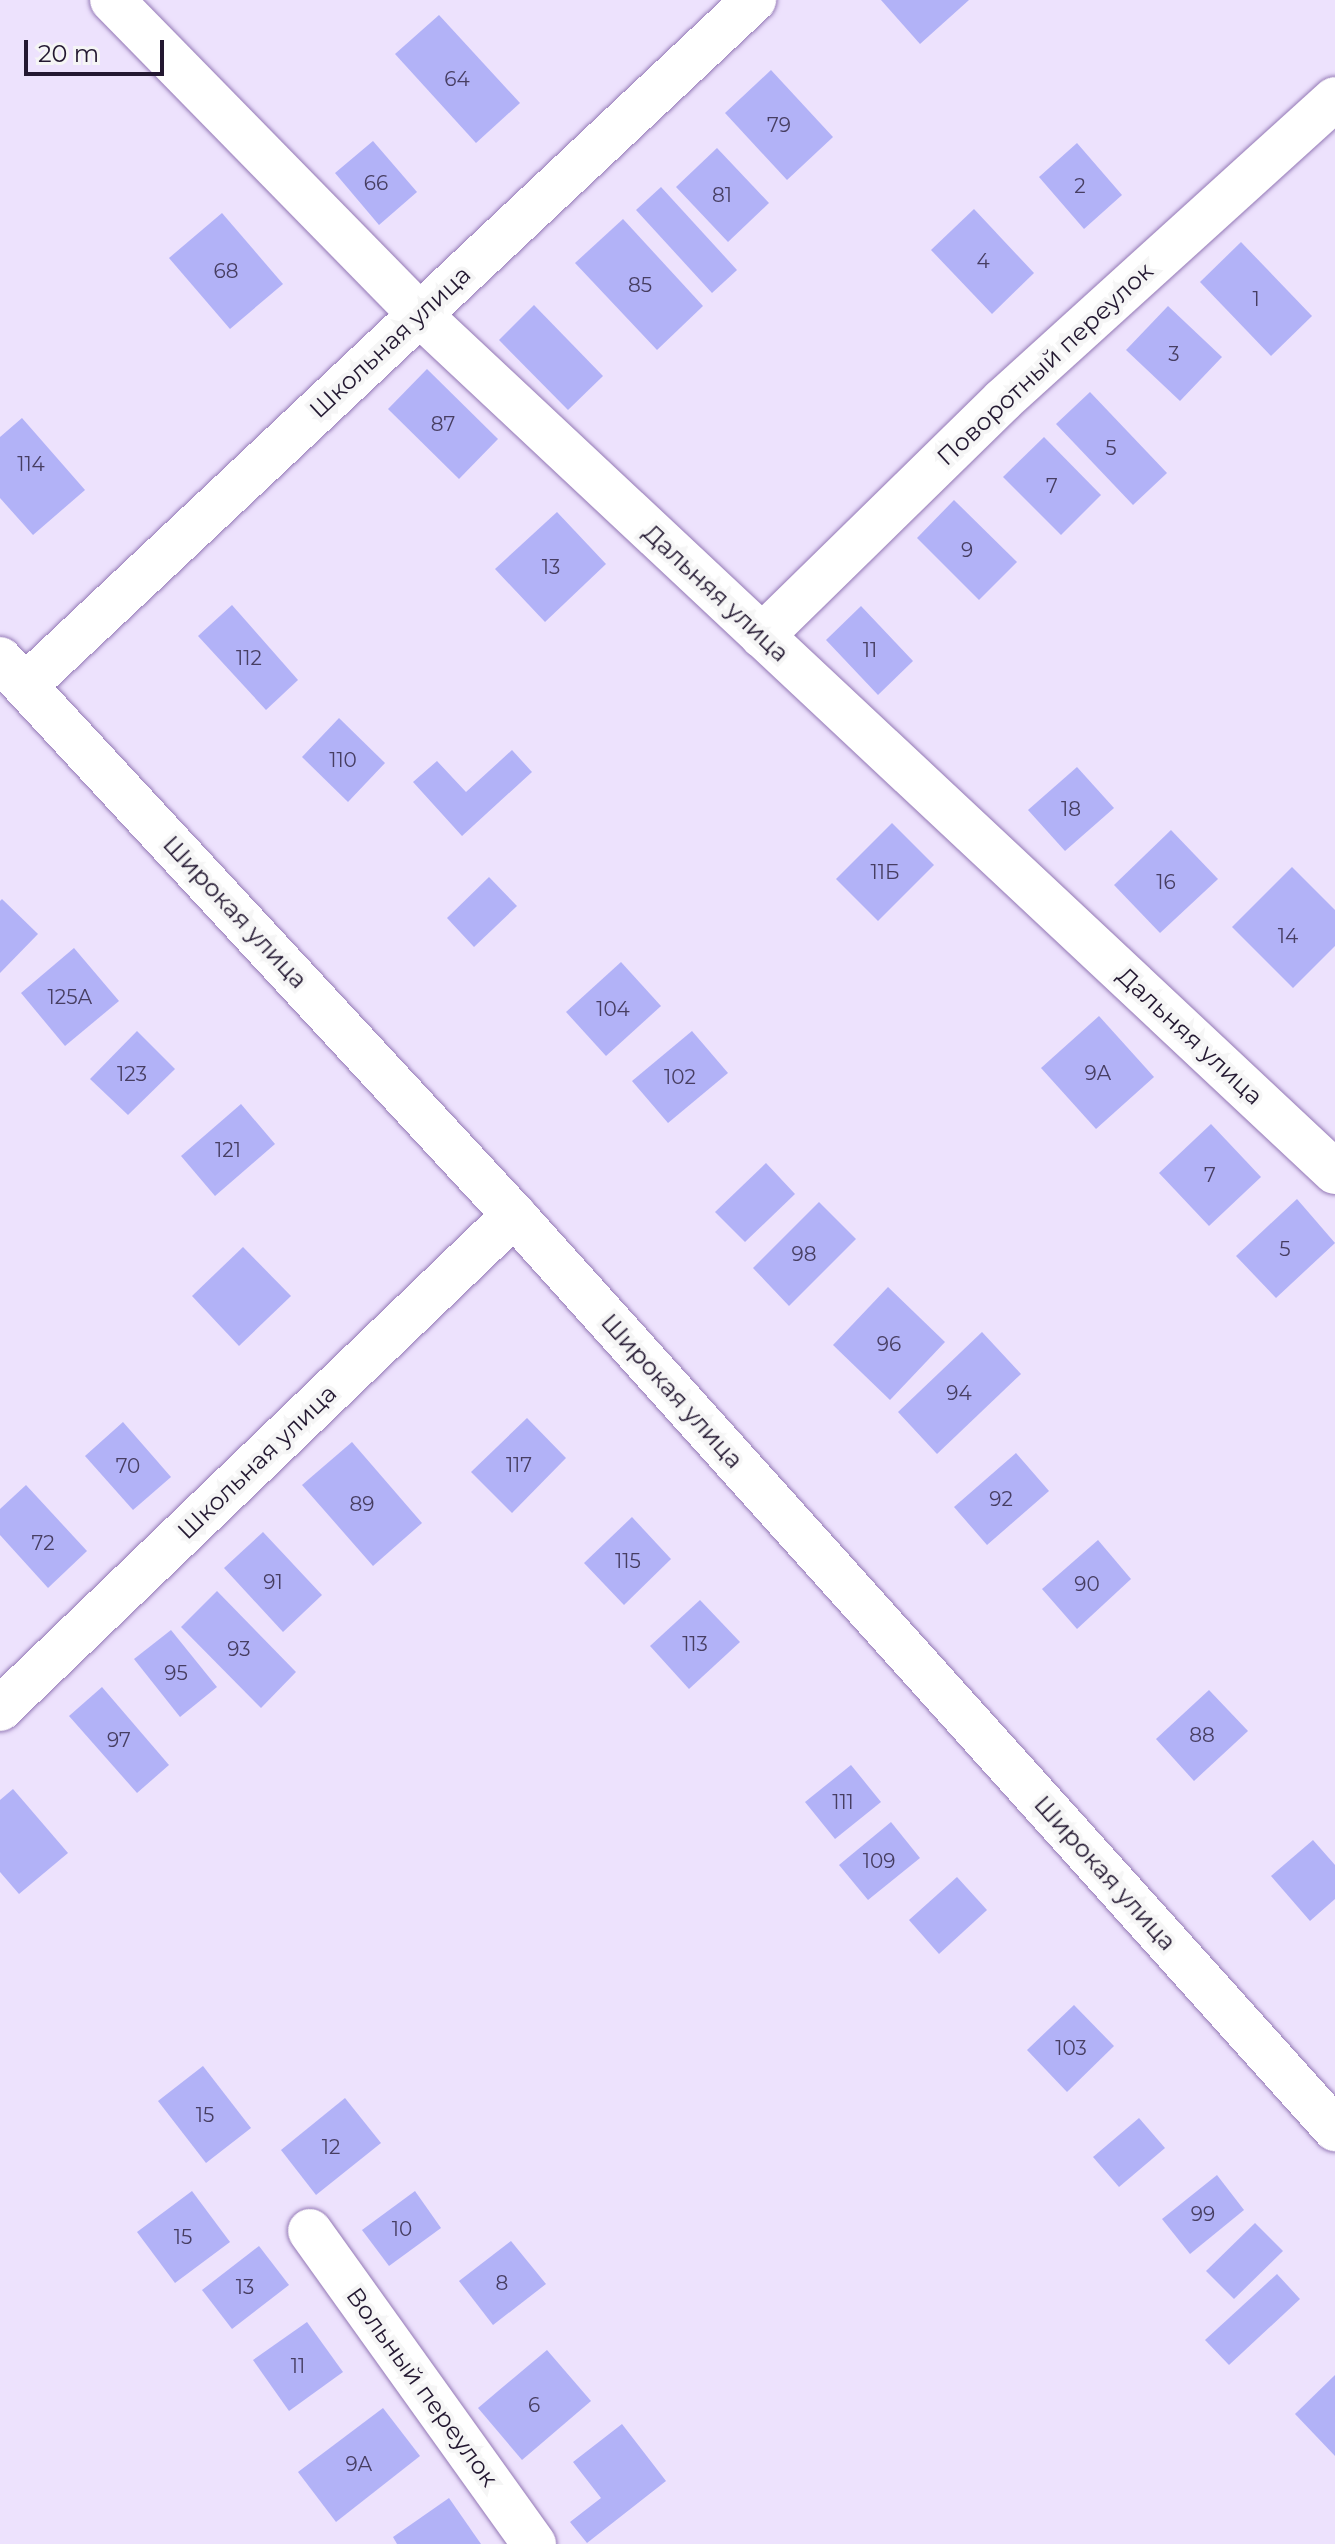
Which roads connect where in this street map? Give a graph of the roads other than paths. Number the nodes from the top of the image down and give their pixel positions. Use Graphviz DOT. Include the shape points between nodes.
graph roads {
  1 [pos="112,0"];
  2 [pos="754,0"];
  3 [pos="1335,99"];
  4 [pos="419,314"];
  5 [pos="762,636"];
  6 [pos="13,672"];
  7 [pos="1335,1172"];
  8 [pos="514,1215"];
  9 [pos="0,1709"];
  10 [pos="1335,2129"];
  11 [pos="310,2231"];
  12 [pos="534,2544"];
  1 -- 4 [label="street, Дальняя улица"];
  2 -- 4 [label="street, Школьная улица"];
  3 -- 5 [label="street, Поворотный переулок" via="1003,400"];
  4 -- 5 [label="street, Дальняя улица"];
  4 -- 6 [label="street, Школьная улица"];
  5 -- 7 [label="street, Дальняя улица"];
  6 -- 8 [label="street, Широкая улица"];
  8 -- 9 [label="street, Школьная улица"];
  8 -- 10 [label="street, Широкая улица"];
  11 -- 12 [label="street, Вольный переулок"];
}
